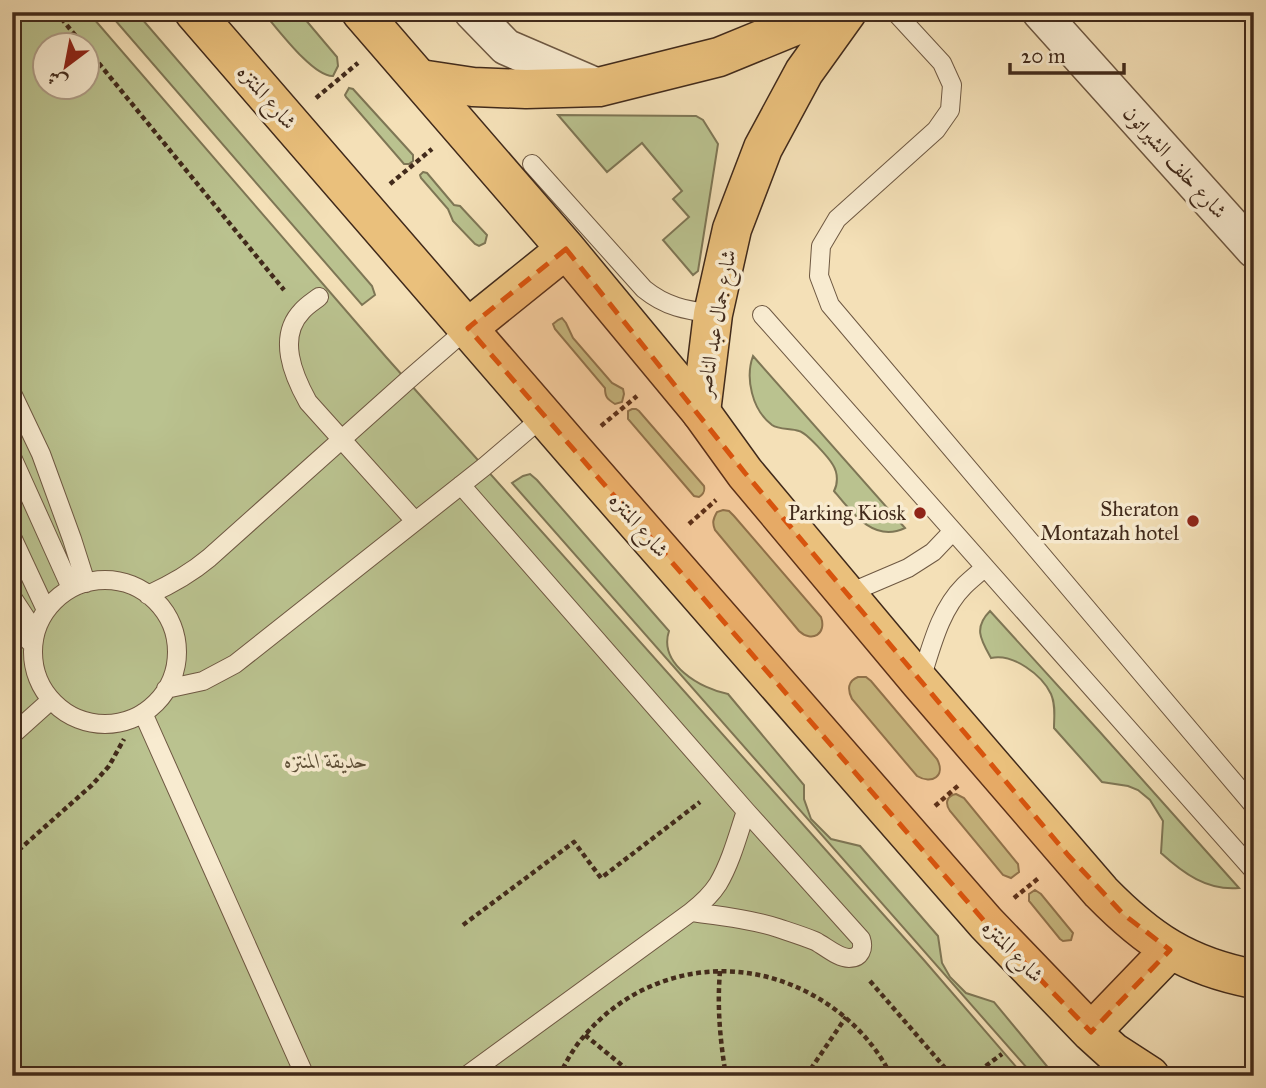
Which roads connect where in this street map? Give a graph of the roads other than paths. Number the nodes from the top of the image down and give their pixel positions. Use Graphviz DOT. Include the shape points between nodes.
graph roads {
  1 [pos="194,12"];
  2 [pos="472,12"];
  3 [pos="829,12"];
  4 [pos="847,12"];
  5 [pos="895,12"];
  6 [pos="1040,12"];
  7 [pos="373,26"];
  8 [pos="420,79"];
  9 [pos="599,87"];
  10 [pos="532,164"];
  11 [pos="566,249"];
  12 [pos="1254,250"];
  13 [pos="319,297"];
  14 [pos="713,314"];
  15 [pos="762,315"];
  16 [pos="468,328"];
  17 [pos="12,393"];
  18 [pos="701,412"];
  19 [pos="544,416"];
  20 [pos="342,439"];
  21 [pos="12,457"];
  22 [pos="461,485"];
  23 [pos="415,521"];
  24 [pos="953,531"];
  25 [pos="12,537"];
  26 [pos="985,568"];
  27 [pos="78,586"];
  28 [pos="847,594"];
  29 [pos="148,595"];
  30 [pos="12,597"];
  31 [pos="46,610"];
  32 [pos="12,624"];
  33 [pos="12,640"];
  34 [pos="34,644"];
  35 [pos="920,682"];
  36 [pos="166,689"];
  37 [pos="51,701"];
  38 [pos="136,716"];
  39 [pos="12,735"];
  40 [pos="1254,806"];
  41 [pos="746,811"];
  42 [pos="1254,871"];
  43 [pos="691,912"];
  44 [pos="1170,950"];
  45 [pos="1254,979"];
  46 [pos="1091,1032"];
  47 [pos="305,1076"];
  48 [pos="466,1076"];
  49 [pos="1150,1076"];
  1 -- 16 [label="main road, شارع المنتزه"];
  2 -- 9 [label="street" via="506,47"];
  3 -- 9 [label="main road" via="719,57"];
  4 -- 14 [label="main road, شارع جمال عبد الناصر" via="804,72 763,148 732,229"];
  5 -- 40 [label="lane" via="942,63 952,85 950,110 936,130 837,219 821,246 819,276 830,305"];
  6 -- 12 [label="street, شارع خلف الشيراتون"];
  7 -- 8 [label="main road"];
  8 -- 9 [label="main road" via="473,87"];
  8 -- 11 [label="main road"];
  10 -- 14 [label="lane" via="644,289 668,305"];
  11 -- 16 [label="main road"];
  11 -- 18 [label="main road"];
  13 -- 20 [label="lane" via="301,311 291,327 291,363 309,402"];
  14 -- 18 [label="main road, شارع جمال عبد الناصر"];
  15 -- 24 [label="lane"];
  16 -- 19 [label="main road, شارع المنتزه"];
  16 -- 20 [label="lane"];
  17 -- 27 [label="lane" via="49,475"];
  18 -- 28 [label="main road" via="745,473"];
  19 -- 22 [label="lane"];
  19 -- 46 [label="main road, شارع المنتزه" via="986,923"];
  20 -- 23 [label="lane"];
  20 -- 29 [label="lane" via="191,573"];
  21 -- 27 [label="lane"];
  22 -- 23 [label="lane"];
  22 -- 41 [label="lane"];
  23 -- 36 [label="lane" via="235,664 203,681"];
  24 -- 26 [label="lane"];
  24 -- 28 [label="lane" via="933,552 908,568"];
  25 -- 31 [label="lane"];
  26 -- 35 [label="lane" via="962,587 945,612"];
  26 -- 42 [label="lane"];
  27 -- 29 [label="lane" via="102,580 118,582"];
  27 -- 31 [label="lane"];
  28 -- 35 [label="main road"];
  29 -- 36 [label="lane" via="173,628 176,660"];
  30 -- 34 [label="lane"];
  31 -- 34 [label="lane"];
  32 -- 34 [label="lane"];
  33 -- 34 [label="lane"];
  34 -- 37 [label="lane" via="38,680"];
  35 -- 44 [label="main road" via="1123,914"];
  36 -- 38 [label="lane"];
  37 -- 38 [label="lane" via="79,720 96,724"];
  37 -- 39 [label="lane"];
  38 -- 47 [label="lane"];
  41 -- 43 [label="lane" via="718,884"];
  41 -- 43 [label="lane" via="861,939 862,952 844,957 777,927"];
  43 -- 48 [label="lane"];
  44 -- 45 [label="main road" via="1211,969"];
  44 -- 46 [label="main road"];
  46 -- 49 [label="main road, شارع المنتزه"];
}
